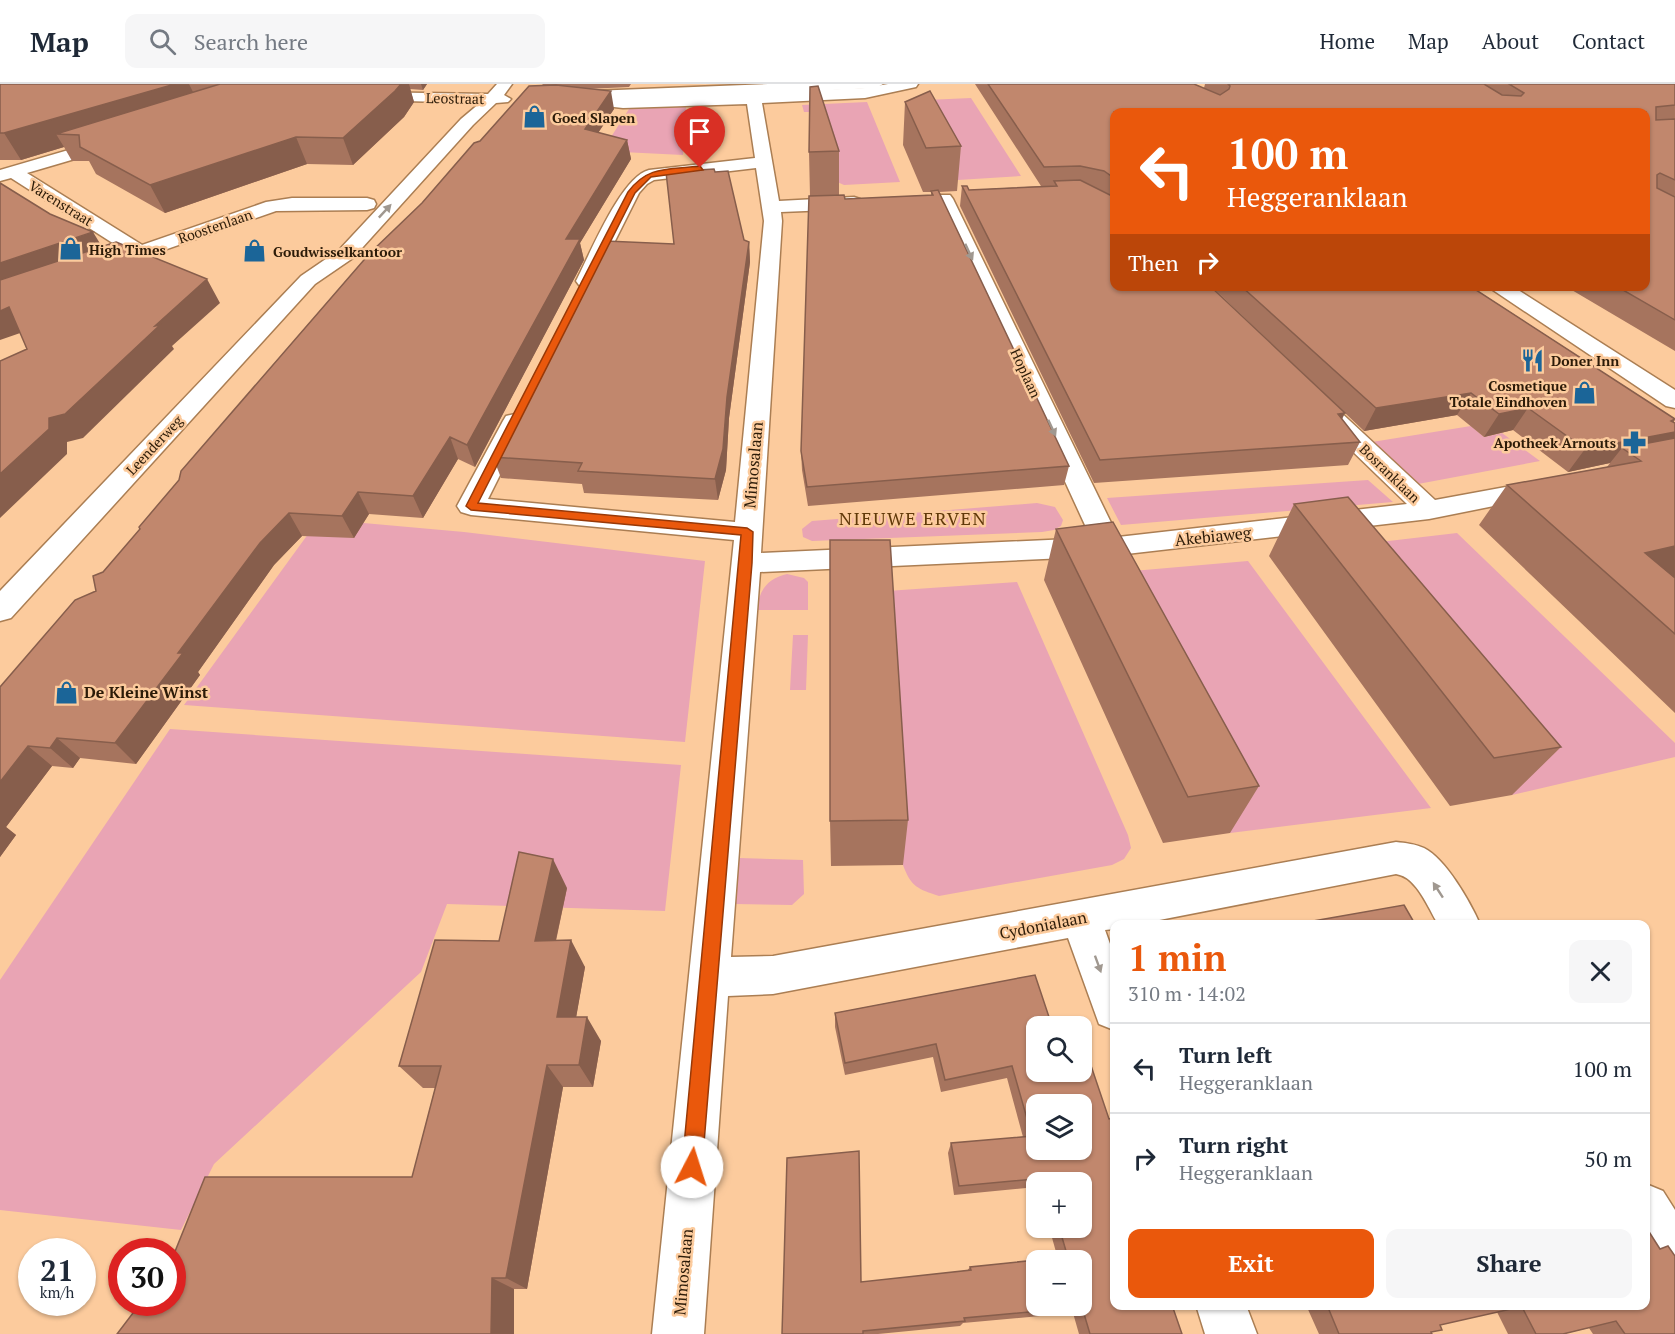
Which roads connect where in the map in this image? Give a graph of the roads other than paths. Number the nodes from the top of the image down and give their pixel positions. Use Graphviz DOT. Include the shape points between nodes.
graph roads {
  1 [pos="469,84"];
  2 [pos="876,84"];
  3 [pos="911,84"];
  4 [pos="499,91"];
  5 [pos="349,94"];
  6 [pos="564,97"];
  7 [pos="515,98"];
  8 [pos="547,98"];
  9 [pos="453,99"];
  10 [pos="754,99"];
  11 [pos="440,113"];
  12 [pos="134,135"];
  13 [pos="764,162"];
  14 [pos="7,174"];
  15 [pos="381,188"];
  16 [pos="946,199"];
  17 [pos="872,202"];
  18 [pos="367,204"];
  19 [pos="771,207"];
  20 [pos="352,220"];
  21 [pos="330,244"];
  22 [pos="140,252"];
  23 [pos="75,274"];
  24 [pos="308,280"];
  25 [pos="1505,291"];
  26 [pos="577,299"];
  27 [pos="1311,398"];
  28 [pos="1675,401"];
  29 [pos="524,402"];
  30 [pos="1565,483"];
  31 [pos="1429,510"];
  32 [pos="747,547"];
  33 [pos="1109,547"];
  34 [pos="0,610"];
  35 [pos="1082,918"];
  36 [pos="1457,920"];
  37 [pos="708,977"];
  38 [pos="1110,998"];
  39 [pos="1650,1214"];
  40 [pos="1675,1253"];
  41 [pos="1223,1310"];
  42 [pos="678,1334"];
  43 [pos="1231,1334"];
  1 -- 9 [label="street"];
  2 -- 6 [label="street"];
  3 -- 10 [label="street" via="865,93"];
  4 -- 7 [label="street, Leostraat"];
  4 -- 9 [label="street, Leostraat"];
  24 -- 4 [label="street, Leenderweg, one-way" via="346,254"];
  5 -- 9 [label="street, Leostraat"];
  6 -- 8 [label="street"];
  6 -- 10 [label="street" via="623,103"];
  9 -- 11 [label="street"];
  10 -- 13 [label="street, Mimosalaan"];
  12 -- 14 [label="street"];
  13 -- 19 [label="street, Mimosalaan"];
  13 -- 26 [label="street" via="666,171 641,180 631,192"];
  14 -- 22 [label="street, Varenstraat"];
  15 -- 18 [label="street"];
  16 -- 33 [label="street, Hoplaan, one-way"];
  17 -- 19 [label="street"];
  18 -- 20 [label="street"];
  18 -- 22 [label="street, Roostenlaan" via="273,206"];
  19 -- 32 [label="street, Mimosalaan" via="771,259"];
  21 -- 24 [label="street, Leenderweg"];
  22 -- 23 [label="street, Roostenlaan"];
  24 -- 34 [label="street, Leenderweg"];
  25 -- 28 [label="street"];
  27 -- 31 [label="street, Bosranklaan"];
  29 -- 32 [label="street, Akebiaweg" via="471,506"];
  30 -- 31 [label="street, Akebiaweg"];
  31 -- 33 [label="street, Akebiaweg"];
  32 -- 33 [label="street, Akebiaweg"];
  32 -- 37 [label="street, Mimosalaan"];
  36 -- 35 [label="street, Cydonialaan, one-way" via="1426,872 1412,860 1396,858"];
  35 -- 37 [label="street, Cydonialaan" via="773,975"];
  35 -- 38 [label="street, one-way"];
  37 -- 42 [label="street, Mimosalaan"];
  39 -- 40 [label="street"];
  41 -- 43 [label="street"];
}
